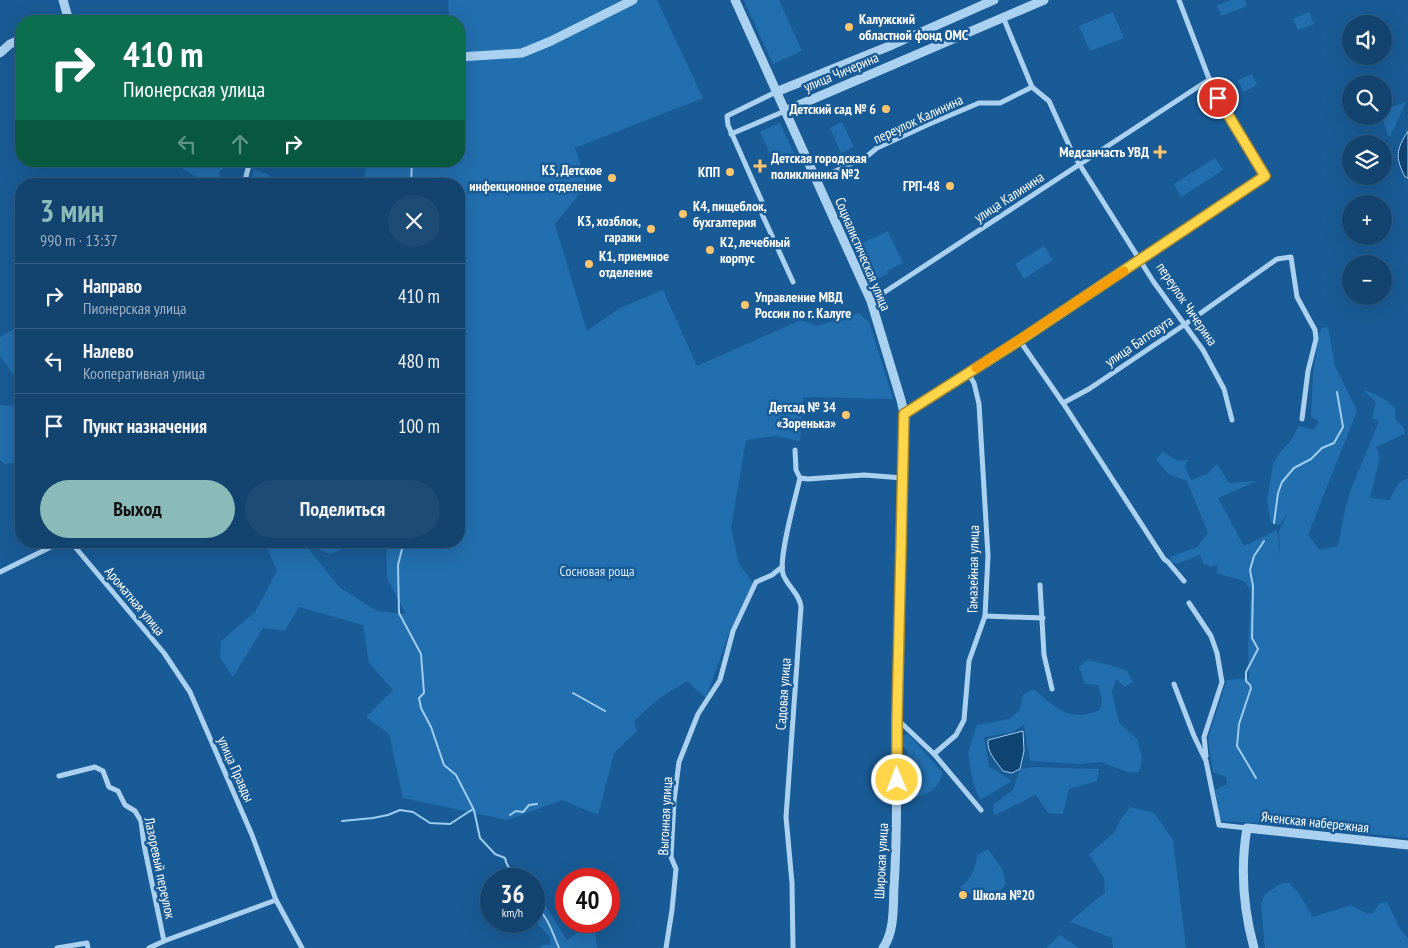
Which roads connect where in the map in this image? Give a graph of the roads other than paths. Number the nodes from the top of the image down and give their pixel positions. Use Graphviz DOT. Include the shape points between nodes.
graph roads {
  1 [pos="63,0"];
  2 [pos="633,0"];
  3 [pos="735,0"];
  4 [pos="995,0"];
  5 [pos="1044,0"];
  6 [pos="1179,0"];
  7 [pos="67,15"];
  8 [pos="1004,17"];
  9 [pos="15,42"];
  10 [pos="0,53"];
  11 [pos="465,57"];
  12 [pos="1210,79"];
  13 [pos="1032,87"];
  14 [pos="776,92"];
  15 [pos="785,111"];
  16 [pos="732,134"];
  17 [pos="1080,165"];
  18 [pos="816,180"];
  19 [pos="1140,260"];
  20 [pos="793,282"];
  21 [pos="871,301"];
  22 [pos="1184,325"];
  23 [pos="1020,340"];
  24 [pos="968,373"];
  25 [pos="1063,403"];
  26 [pos="904,414"];
  27 [pos="1302,419"];
  28 [pos="1232,420"];
  29 [pos="795,450"];
  30 [pos="800,478"];
  31 [pos="903,478"];
  32 [pos="49,548"];
  33 [pos="76,548"];
  34 [pos="782,567"];
  35 [pos="0,572"];
  36 [pos="1184,581"];
  37 [pos="1040,585"];
  38 [pos="1189,603"];
  39 [pos="985,616"];
  40 [pos="1043,618"];
  41 [pos="164,653"];
  42 [pos="1174,684"];
  43 [pos="1052,689"];
  44 [pos="897,719"];
  45 [pos="934,754"];
  46 [pos="1206,761"];
  47 [pos="59,776"];
  48 [pos="981,810"];
  49 [pos="1247,828"];
  50 [pos="1408,846"];
  51 [pos="276,900"];
  52 [pos="164,941"];
  53 [pos="57,948"];
  54 [pos="88,948"];
  55 [pos="149,948"];
  56 [pos="302,948"];
  57 [pos="666,948"];
  58 [pos="792,948"];
  59 [pos="883,948"];
  60 [pos="1254,948"];
  1 -- 7 [label="street"];
  2 -- 11 [label="street" via="522,53"];
  3 -- 14 [label="street, Социалистическая улица"];
  4 -- 8 [label="street, переулок Чичерина"];
  4 -- 14 [label="street, улица Чичерина"];
  5 -- 8 [label="street, улица Чичерина"];
  6 -- 12 [label="street"];
  8 -- 13 [label="street, переулок Чичерина"];
  8 -- 15 [label="street, улица Чичерина"];
  9 -- 10 [label="street"];
  12 -- 17 [label="street, улица Калинина"];
  12 -- 19 [label="street" via="1265,176"];
  13 -- 17 [label="street, переулок Чичерина" via="1049,101"];
  13 -- 18 [label="street, переулок Калинина" via="1000,103 979,103 877,148 866,157"];
  14 -- 15 [label="street, Социалистическая улица"];
  14 -- 16 [label="street, улица Чичерина" via="727,116"];
  15 -- 16 [label="street, улица Чичерина"];
  15 -- 18 [label="street, Социалистическая улица"];
  16 -- 20 [label="street" via="763,204 762,214"];
  17 -- 19 [label="street, переулок Чичерина"];
  17 -- 21 [label="street, улица Калинина"];
  18 -- 21 [label="street, Социалистическая улица"];
  19 -- 22 [label="street, переулок Чичерина"];
  19 -- 23 [label="street"];
  21 -- 26 [label="street, Социалистическая улица"];
  22 -- 25 [label="street, улица Багговута"];
  22 -- 27 [label="street, улица Багговута" via="1277,260 1291,257 1297,297 1315,330 1316,339"];
  22 -- 28 [label="street, переулок Чичерина" via="1203,350 1224,388"];
  23 -- 24 [label="street"];
  23 -- 25 [label="street"];
  24 -- 26 [label="street"];
  24 -- 39 [label="street, Гамазейная улица" via="979,404 988,556"];
  25 -- 36 [label="street" via="1164,559"];
  26 -- 31 [label="street, Широкая улица"];
  29 -- 30 [label="street" via="796,470"];
  30 -- 31 [label="street" via="864,475"];
  30 -- 34 [label="street" via="788,524"];
  31 -- 44 [label="street, Широкая улица"];
  32 -- 35 [label="street"];
  33 -- 41 [label="street, Ароматная улица"];
  34 -- 57 [label="street, Выгонная улица" via="756,582 733,630 720,680 698,714 679,762 671,857 676,869"];
  34 -- 58 [label="street, Садовая улица" via="783,574 801,601 786,817 792,883"];
  37 -- 40 [label="street"];
  38 -- 46 [label="street" via="1211,636 1222,682 1204,737"];
  39 -- 40 [label="street"];
  39 -- 45 [label="street, Гамазейная улица" via="969,661 964,720 956,735"];
  40 -- 43 [label="street" via="1044,655"];
  41 -- 51 [label="street, улица Правды" via="190,692 252,835"];
  42 -- 46 [label="street"];
  44 -- 45 [label="street"];
  44 -- 59 [label="street, Широкая улица" via="896,866 892,927"];
  45 -- 48 [label="street"];
  46 -- 49 [label="street, Яченская набережная" via="1219,825"];
  47 -- 52 [label="street, Лазоревый переулок" via="95,767 103,771 109,787 118,791 125,805 135,811 141,821"];
  49 -- 50 [label="street, Яченская набережная"];
  49 -- 60 [label="street" via="1243,893"];
  51 -- 52 [label="street"];
  51 -- 56 [label="street, улица Правды"];
  52 -- 55 [label="street"];
  53 -- 54 [label="street" via="87,943"];
}
